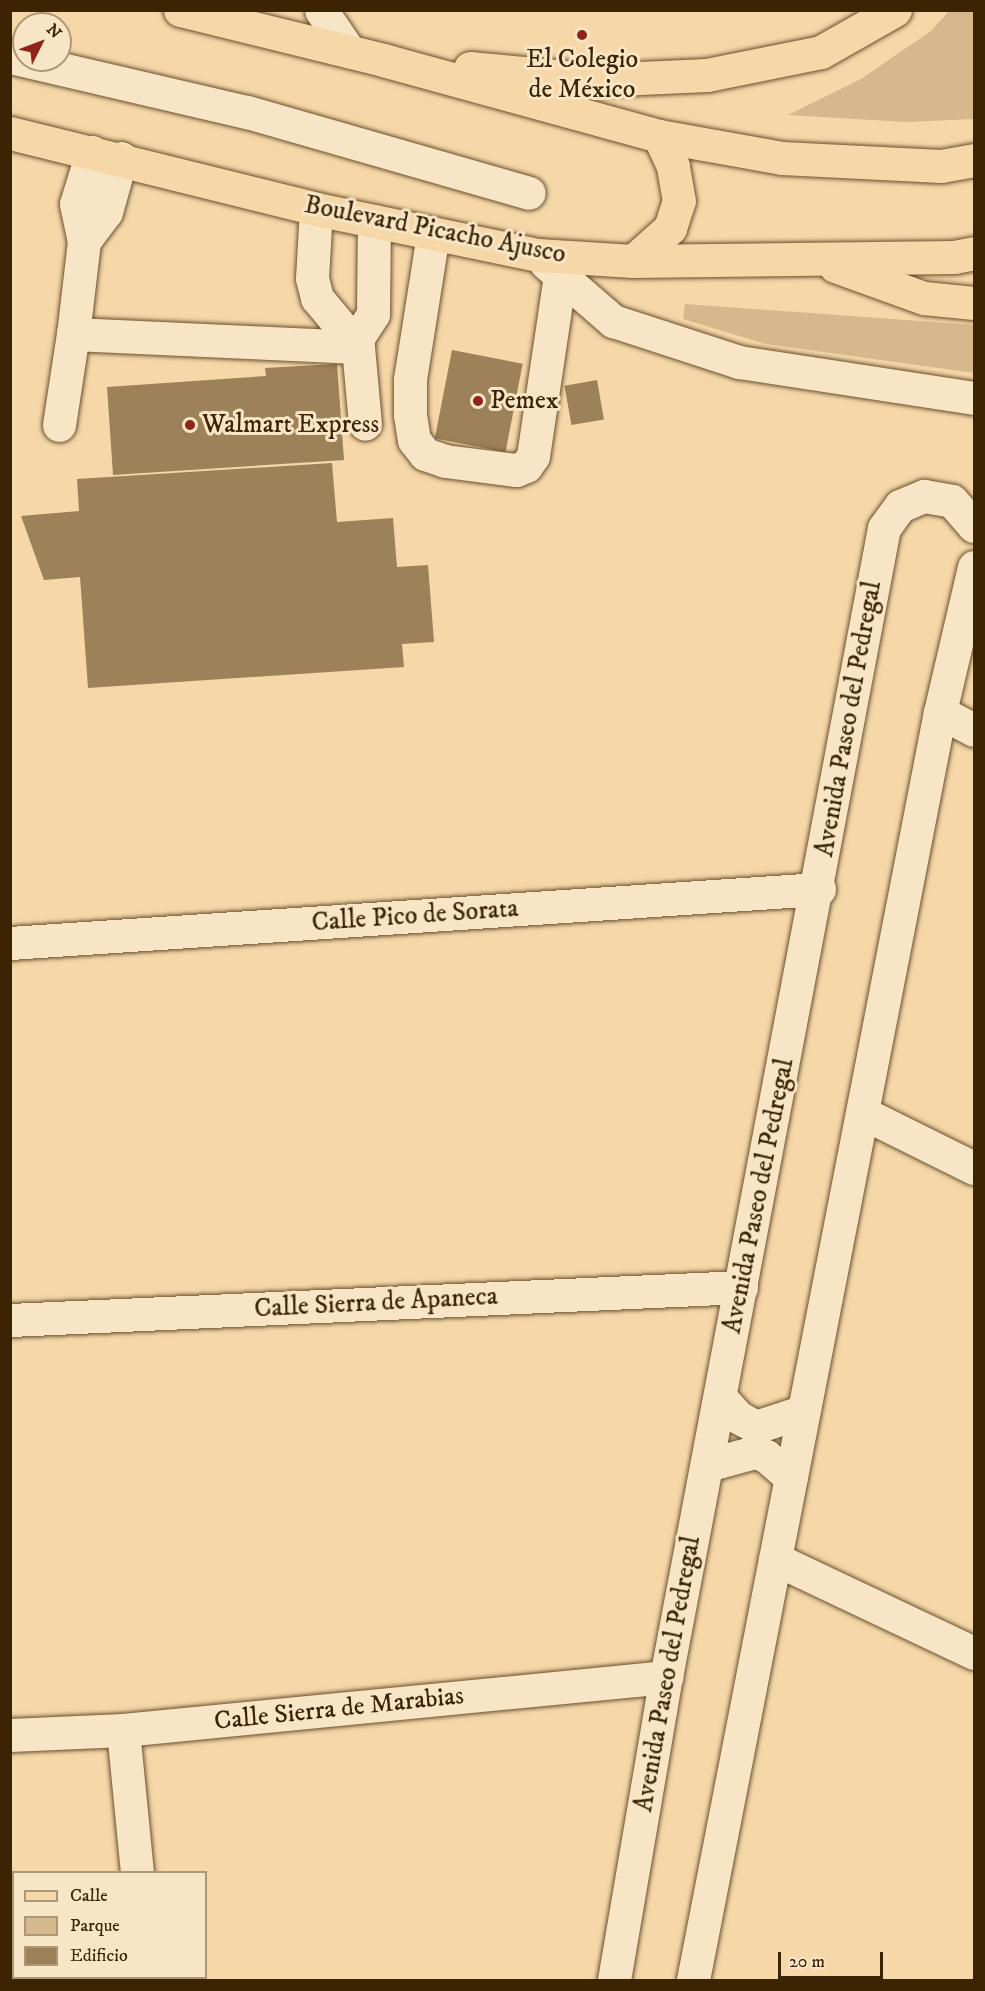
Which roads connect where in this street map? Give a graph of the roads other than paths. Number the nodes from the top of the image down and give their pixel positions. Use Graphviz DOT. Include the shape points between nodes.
graph roads {
  1 [pos="180,10"];
  2 [pos="321,10"];
  3 [pos="896,10"];
  4 [pos="349,51"];
  5 [pos="10,57"];
  6 [pos="383,60"];
  7 [pos="10,133"];
  8 [pos="659,136"];
  9 [pos="107,155"];
  10 [pos="975,160"];
  11 [pos="529,193"];
  12 [pos="316,209"];
  13 [pos="374,221"];
  14 [pos="433,234"];
  15 [pos="975,253"];
  16 [pos="816,260"];
  17 [pos="633,261"];
  18 [pos="549,265"];
  19 [pos="975,303"];
  20 [pos="73,334"];
  21 [pos="356,344"];
  22 [pos="975,398"];
  23 [pos="365,423"];
  24 [pos="59,425"];
  25 [pos="975,526"];
  26 [pos="975,567"];
  27 [pos="940,712"];
  28 [pos="975,730"];
  29 [pos="819,889"];
  30 [pos="10,944"];
  31 [pos="862,1113"];
  32 [pos="975,1168"];
  33 [pos="741,1287"];
  34 [pos="10,1320"];
  35 [pos="720,1396"];
  36 [pos="801,1412"];
  37 [pos="707,1465"];
  38 [pos="791,1478"];
  39 [pos="775,1559"];
  40 [pos="975,1653"];
  41 [pos="666,1677"];
  42 [pos="123,1730"];
  43 [pos="10,1735"];
  44 [pos="137,1871"];
  45 [pos="700,1978"];
  46 [pos="614,1980"];
  1 -- 4 [label="main road"];
  2 -- 4 [label="street"];
  3 -- 6 [label="main road" via="821,52 707,75 596,80"];
  4 -- 6 [label="main road"];
  5 -- 11 [label="street" via="247,112"];
  6 -- 8 [label="main road"];
  7 -- 9 [label="main road, Boulevard Picacho Ajusco"];
  8 -- 10 [label="main road" via="782,158 941,166"];
  8 -- 17 [label="main road" via="673,166 679,201 670,228"];
  9 -- 12 [label="main road, Boulevard Picacho Ajusco"];
  9 -- 20 [label="street" via="76,204 84,241"];
  12 -- 13 [label="main road, Boulevard Picacho Ajusco"];
  12 -- 21 [label="street" via="312,278 317,298"];
  13 -- 14 [label="main road, Boulevard Picacho Ajusco"];
  13 -- 21 [label="street" via="374,315"];
  14 -- 18 [label="main road, Boulevard Picacho Ajusco"];
  14 -- 18 [label="street" via="410,379 410,415 414,440 425,454 445,461 516,470 526,466 533,456"];
  15 -- 16 [label="main road, Boulevard Picacho Ajusco" via="954,257"];
  16 -- 17 [label="main road, Boulevard Picacho Ajusco"];
  16 -- 19 [label="main road" via="924,298"];
  17 -- 18 [label="main road, Boulevard Picacho Ajusco"];
  18 -- 22 [label="street" via="613,321 739,362"];
  20 -- 21 [label="street"];
  20 -- 24 [label="street"];
  21 -- 23 [label="street"];
  25 -- 29 [label="street, Avenida Paseo del Pedregal" via="952,501 924,496 900,506 884,528"];
  26 -- 27 [label="street"];
  27 -- 28 [label="street"];
  27 -- 31 [label="street"];
  29 -- 30 [label="street, Calle Pico de Sorata"];
  29 -- 33 [label="street, Avenida Paseo del Pedregal"];
  31 -- 32 [label="street"];
  31 -- 36 [label="street"];
  33 -- 34 [label="street, Calle Sierra de Apaneca"];
  33 -- 35 [label="street, Avenida Paseo del Pedregal"];
  35 -- 36 [label="street" via="738,1417 756,1427"];
  35 -- 37 [label="street, Avenida Paseo del Pedregal"];
  36 -- 38 [label="street"];
  37 -- 38 [label="street" via="755,1452 766,1456"];
  37 -- 41 [label="street, Avenida Paseo del Pedregal"];
  38 -- 39 [label="street"];
  39 -- 40 [label="street"];
  39 -- 45 [label="street"];
  41 -- 42 [label="street, Calle Sierra de Marabias"];
  41 -- 46 [label="street, Avenida Paseo del Pedregal"];
  42 -- 43 [label="street, Calle Sierra de Marabias"];
  42 -- 44 [label="street"];
}
